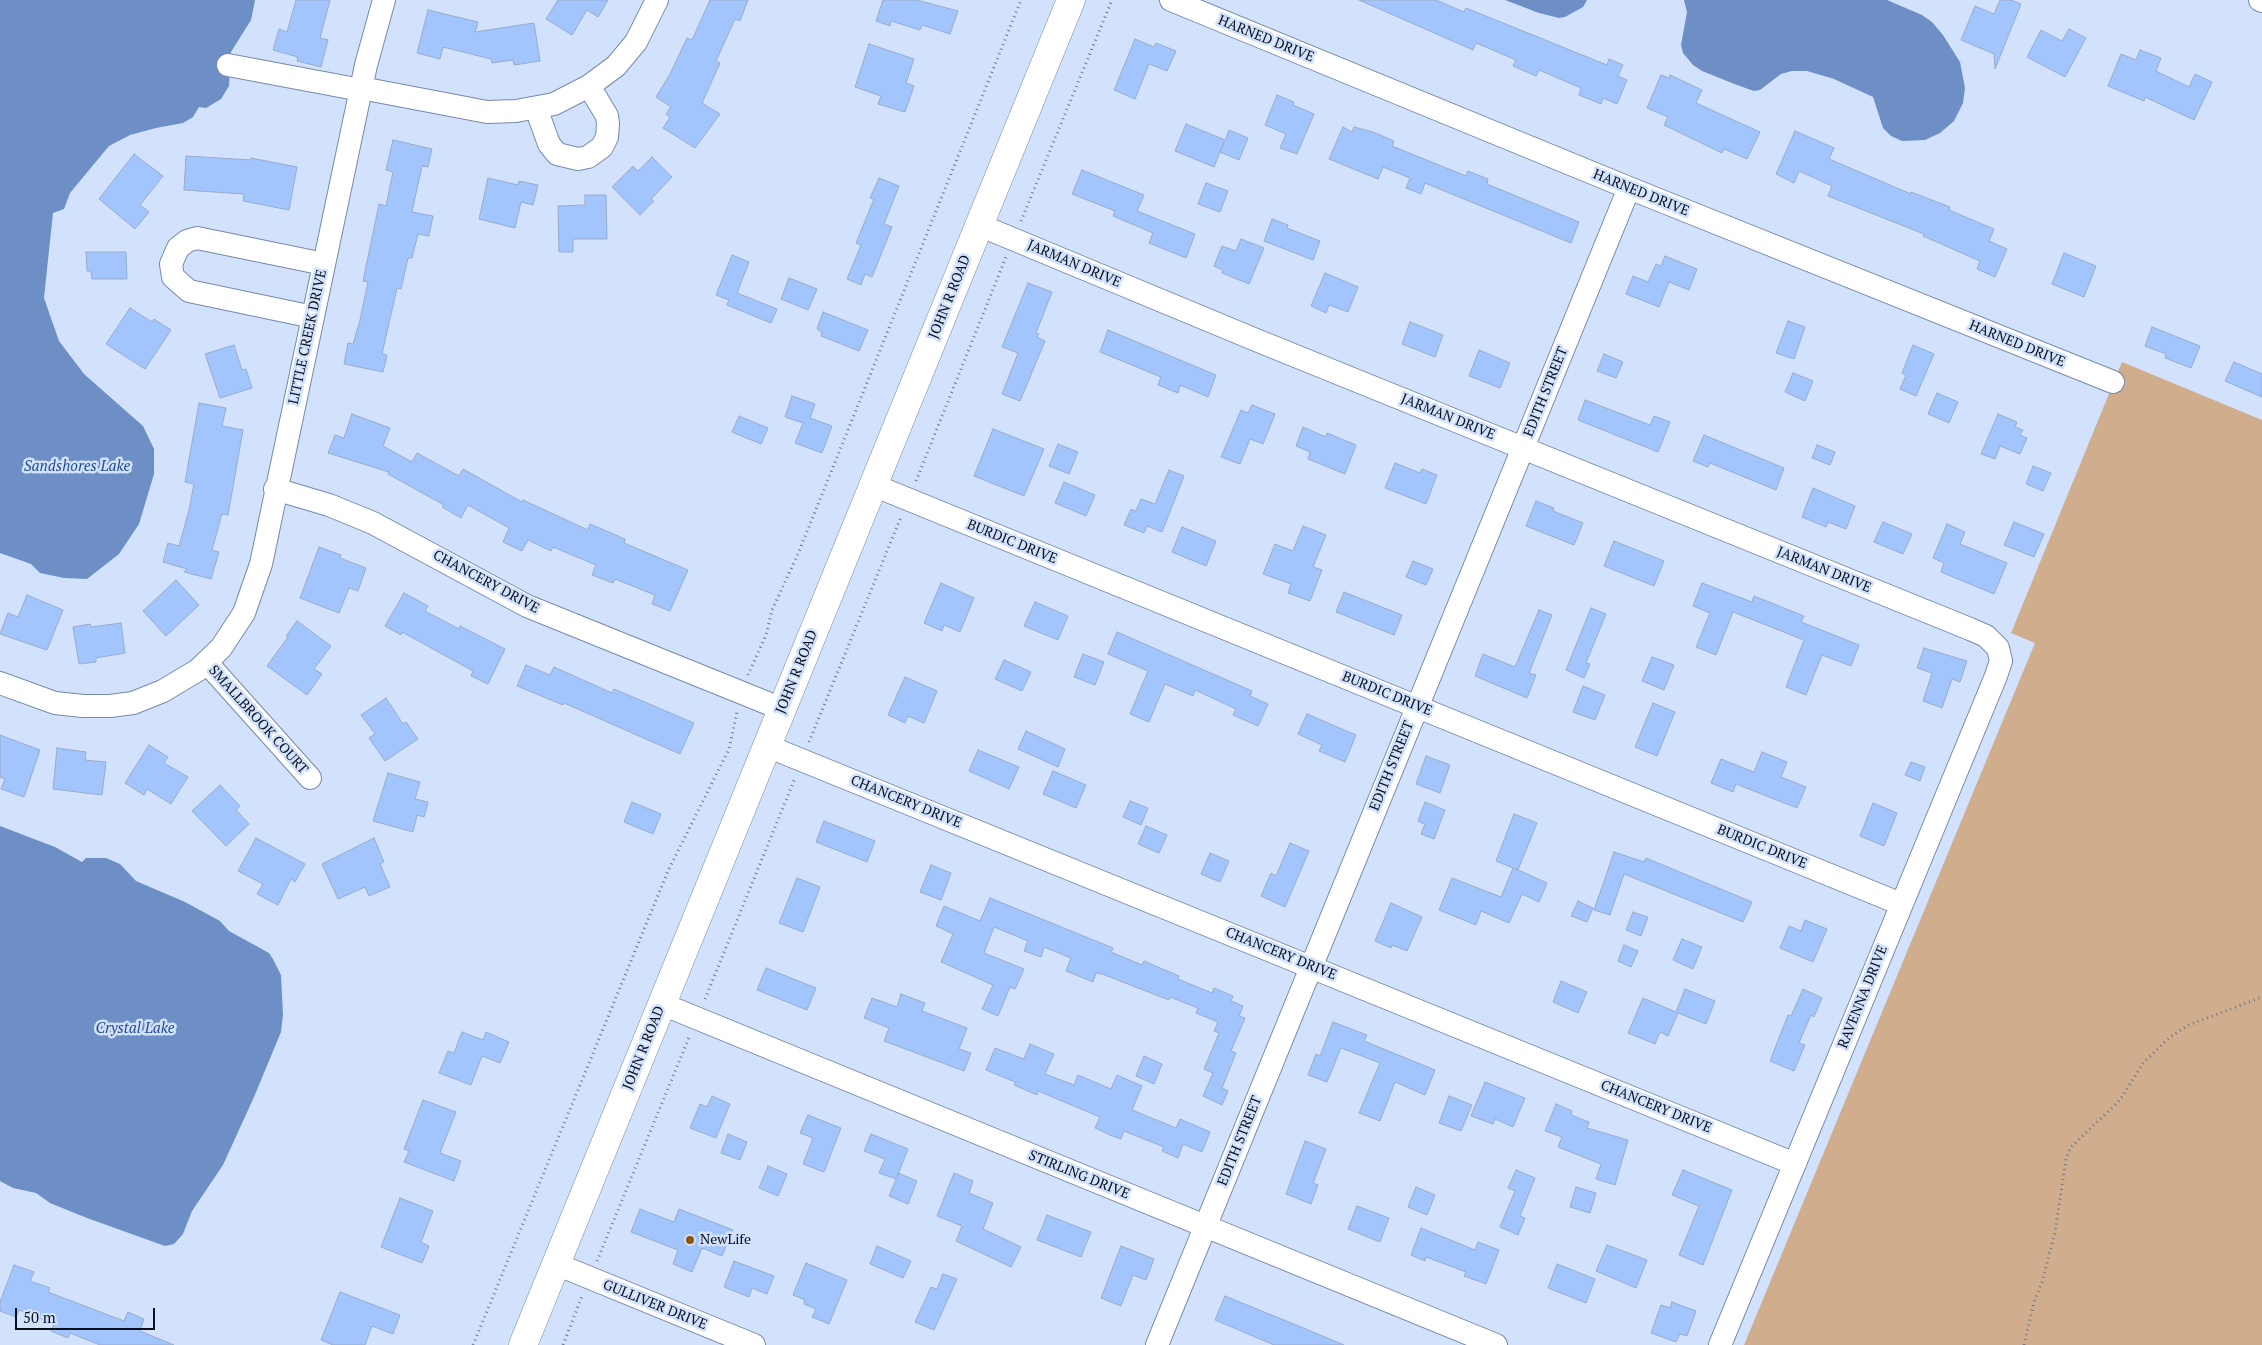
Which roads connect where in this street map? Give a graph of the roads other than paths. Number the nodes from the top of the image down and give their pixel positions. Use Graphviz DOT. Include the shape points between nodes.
graph roads {
  1 [pos="384,0"];
  2 [pos="658,0"];
  3 [pos="1071,0"];
  4 [pos="1171,0"];
  5 [pos="228,65"];
  6 [pos="589,86"];
  7 [pos="361,89"];
  8 [pos="536,108"];
  9 [pos="1629,188"];
  10 [pos="979,225"];
  11 [pos="324,264"];
  12 [pos="314,317"];
  13 [pos="2113,382"];
  14 [pos="1523,447"];
  15 [pos="873,486"];
  16 [pos="275,490"];
  17 [pos="1998,648"];
  18 [pos="207,663"];
  19 [pos="0,683"];
  20 [pos="1417,706"];
  21 [pos="782,709"];
  22 [pos="767,746"];
  23 [pos="310,778"];
  24 [pos="1901,904"];
  25 [pos="1310,966"];
  26 [pos="662,1004"];
  27 [pos="1795,1164"];
  28 [pos="1205,1227"];
  29 [pos="556,1264"];
  30 [pos="523,1345"];
  31 [pos="754,1345"];
  32 [pos="1157,1345"];
  33 [pos="1496,1345"];
  34 [pos="1720,1345"];
  1 -- 7 [label="street, LITTLE CREEK DRIVE"];
  2 -- 6 [label="street" via="636,42 616,66"];
  3 -- 10 [label="main road, JOHN R ROAD"];
  4 -- 9 [label="street, HARNED DRIVE"];
  5 -- 7 [label="street"];
  6 -- 8 [label="street" via="554,104"];
  6 -- 8 [label="street" via="607,116 608,124 602,147 588,157 578,159 557,154 549,144"];
  7 -- 8 [label="street" via="487,112"];
  7 -- 11 [label="street, LITTLE CREEK DRIVE"];
  9 -- 13 [label="street, HARNED DRIVE"];
  9 -- 14 [label="street, EDITH STREET"];
  10 -- 14 [label="street, JARMAN DRIVE"];
  10 -- 15 [label="main road, JOHN R ROAD"];
  11 -- 12 [label="street, LITTLE CREEK DRIVE"];
  11 -- 12 [label="street" via="197,238 178,248 171,264 173,277 189,291"];
  12 -- 16 [label="street, LITTLE CREEK DRIVE"];
  14 -- 17 [label="street, JARMAN DRIVE" via="1970,629 1986,636"];
  14 -- 20 [label="street, EDITH STREET"];
  15 -- 20 [label="street, BURDIC DRIVE"];
  15 -- 21 [label="main road, JOHN R ROAD"];
  16 -- 18 [label="street, LITTLE CREEK DRIVE" via="261,564 244,613"];
  16 -- 21 [label="street, CHANCERY DRIVE" via="329,504 373,523 527,606"];
  17 -- 24 [label="street, RAVENNA DRIVE" via="2001,661 1996,676"];
  18 -- 19 [label="street, LITTLE CREEK DRIVE" via="163,691 134,703 110,706 55,703"];
  18 -- 23 [label="street, SMALLBROOK COURT"];
  20 -- 24 [label="street, BURDIC DRIVE"];
  20 -- 25 [label="street, EDITH STREET"];
  21 -- 22 [label="main road, JOHN R ROAD"];
  22 -- 25 [label="street, CHANCERY DRIVE"];
  22 -- 26 [label="main road, JOHN R ROAD"];
  24 -- 27 [label="street, RAVENNA DRIVE"];
  25 -- 27 [label="street, CHANCERY DRIVE"];
  25 -- 28 [label="street, EDITH STREET"];
  26 -- 28 [label="street, STIRLING DRIVE"];
  26 -- 29 [label="main road, JOHN R ROAD"];
  27 -- 34 [label="street, RAVENNA DRIVE"];
  28 -- 32 [label="street, EDITH STREET"];
  28 -- 33 [label="street, STIRLING DRIVE"];
  29 -- 30 [label="main road, JOHN R ROAD"];
  29 -- 31 [label="street, GULLIVER DRIVE"];
}
